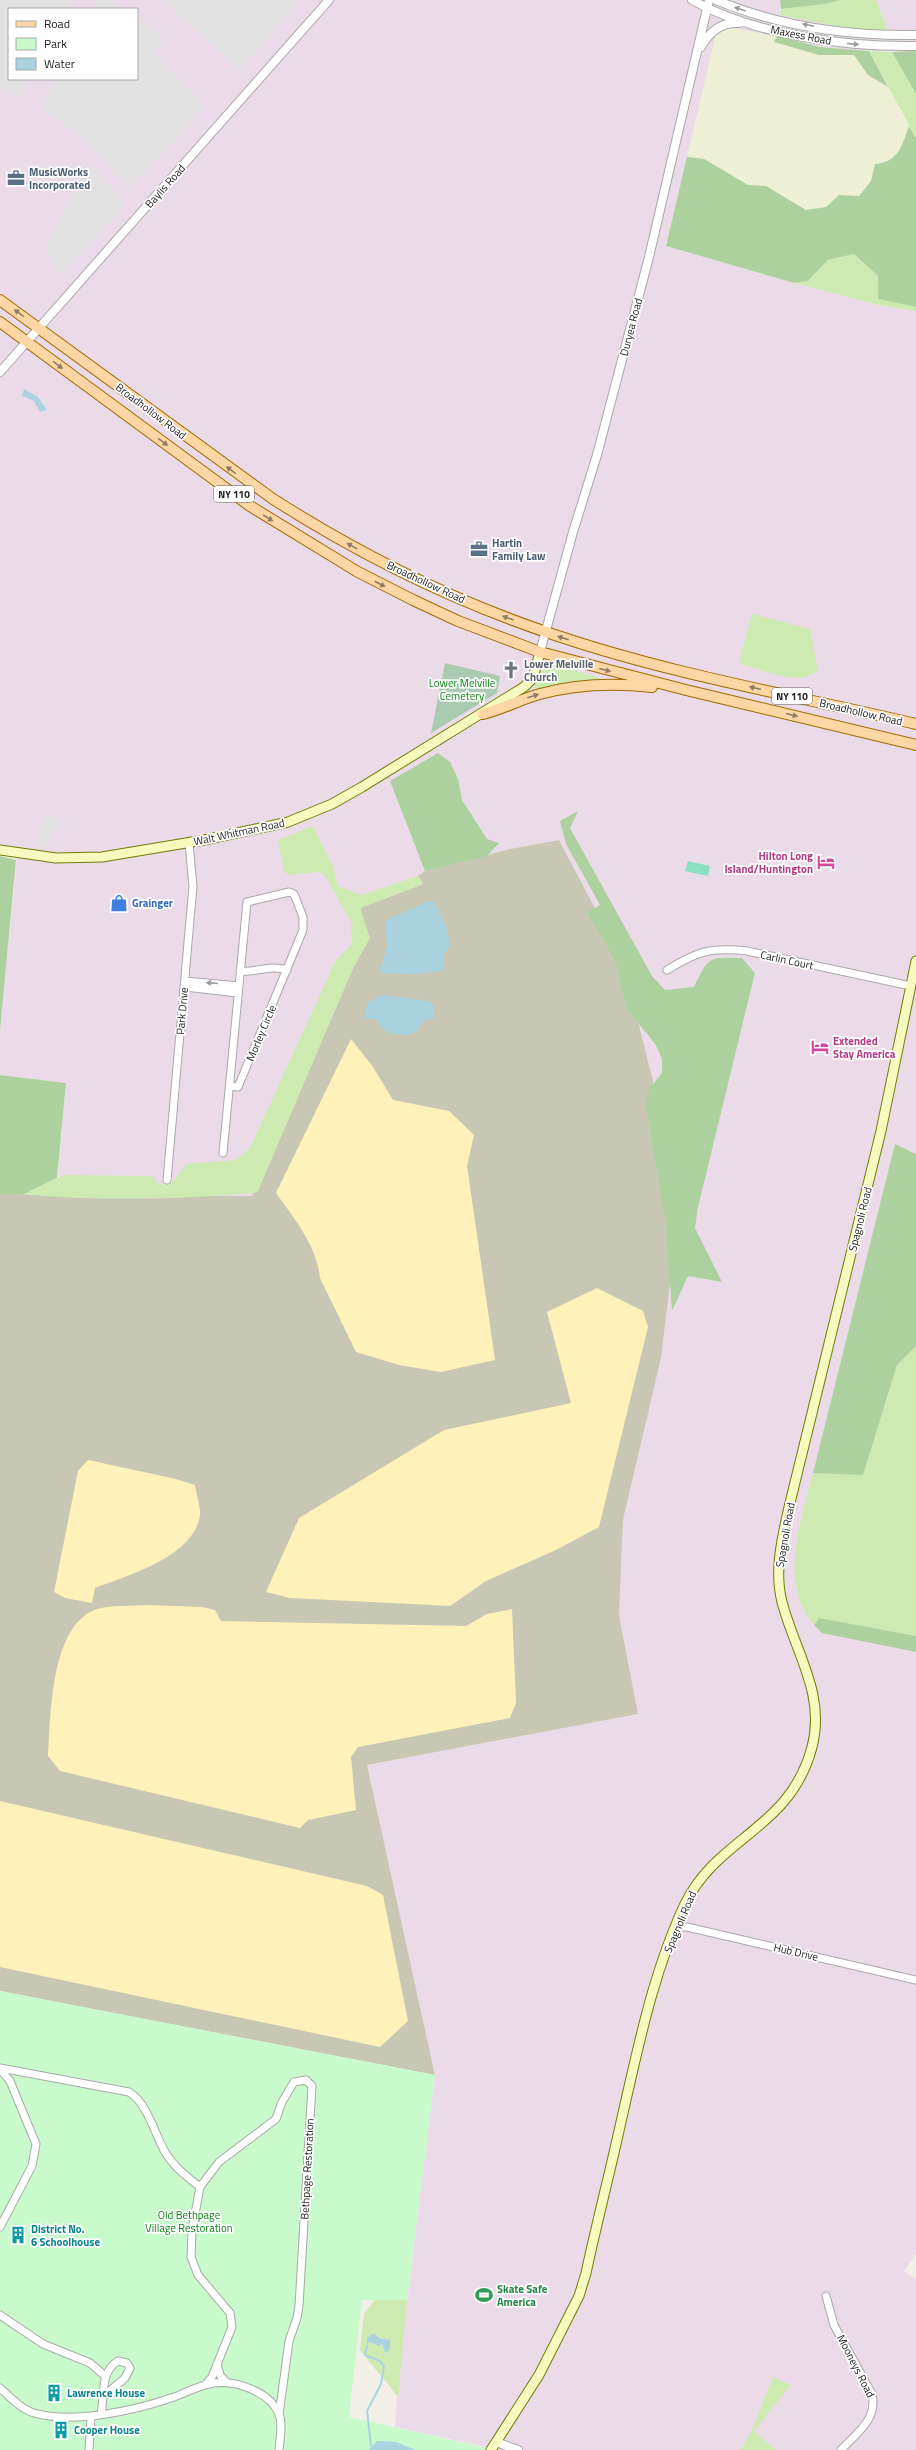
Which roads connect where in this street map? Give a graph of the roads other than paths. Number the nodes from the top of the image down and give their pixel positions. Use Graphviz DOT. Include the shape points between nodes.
graph roads {
  1 [pos="330,0"];
  2 [pos="692,0"];
  3 [pos="708,0"];
  4 [pos="716,0"];
  5 [pos="707,9"];
  6 [pos="760,26"];
  7 [pos="916,35"];
  8 [pos="916,46"];
  9 [pos="696,55"];
  10 [pos="0,300"];
  11 [pos="0,322"];
  12 [pos="37,327"];
  13 [pos="27,342"];
  14 [pos="0,372"];
  15 [pos="545,632"];
  16 [pos="540,652"];
  17 [pos="686,690"];
  18 [pos="483,714"];
  19 [pos="916,724"];
  20 [pos="916,745"];
  21 [pos="189,843"];
  22 [pos="0,850"];
  23 [pos="916,961"];
  24 [pos="287,970"];
  25 [pos="667,970"];
  26 [pos="240,971"];
  27 [pos="185,984"];
  28 [pos="911,986"];
  29 [pos="238,990"];
  30 [pos="230,1086"];
  31 [pos="223,1153"];
  32 [pos="167,1180"];
  33 [pos="676,1927"];
  34 [pos="916,1980"];
  35 [pos="0,2069"];
  36 [pos="24,2072"];
  37 [pos="14,2089"];
  38 [pos="200,2186"];
  39 [pos="0,2227"];
  40 [pos="826,2296"];
  41 [pos="0,2315"];
  42 [pos="217,2364"];
  43 [pos="104,2375"];
  44 [pos="226,2382"];
  45 [pos="205,2385"];
  46 [pos="0,2388"];
  47 [pos="105,2395"];
  48 [pos="102,2414"];
  49 [pos="279,2415"];
  50 [pos="91,2417"];
  51 [pos="496,2442"];
  52 [pos="89,2450"];
  53 [pos="279,2450"];
  54 [pos="491,2450"];
  55 [pos="518,2450"];
  56 [pos="841,2450"];
  1 -- 12 [label="street, Baylis Road"];
  2 -- 5 [label="street, Maxess Road"];
  3 -- 5 [label="street, Duryea Road"];
  7 -- 4 [label="street, Maxess Road, one-way" via="857,34 765,16"];
  5 -- 6 [label="street, Maxess Road"];
  5 -- 9 [label="street, Duryea Road"];
  6 -- 8 [label="street, Maxess Road, one-way" via="824,41"];
  6 -- 9 [label="street" via="730,23 721,26 710,33"];
  9 -- 15 [label="street, Duryea Road" via="646,271 598,450"];
  12 -- 10 [label="main road, Broadhollow Road / NY 110, one-way"];
  11 -- 13 [label="main road, Broadhollow Road / NY 110"];
  12 -- 13 [label="street, Baylis Road"];
  15 -- 12 [label="main road, Broadhollow Road / NY 110, one-way" via="496,614 415,578 314,525 249,483"];
  13 -- 14 [label="street, Baylis Road"];
  13 -- 16 [label="main road, Broadhollow Road / NY 110, one-way" via="250,506 300,538 413,600"];
  15 -- 16 [label="street, Duryea Road"];
  19 -- 15 [label="main road, Broadhollow Road / NY 110, one-way" via="668,668"];
  16 -- 17 [label="main road, Broadhollow Road / NY 110, one-way"];
  16 -- 18 [label="main road, Walt Whitman Road" via="530,682"];
  18 -- 17 [label="main road, one-way" via="535,695 570,688 618,684"];
  17 -- 20 [label="main road, Broadhollow Road / NY 110, one-way"];
  18 -- 21 [label="main road, Walt Whitman Road" via="362,787 316,811 263,829"];
  21 -- 22 [label="main road, Walt Whitman Road" via="102,857 40,857"];
  21 -- 27 [label="street, Park Drive" via="193,886"];
  23 -- 28 [label="main road, Spagnoli Road"];
  24 -- 26 [label="street" via="271,966 250,972"];
  24 -- 26 [label="street, Morley Circle" via="303,930 303,917 294,894 289,892 246,902"];
  24 -- 30 [label="street, Morley Circle" via="238,1087"];
  25 -- 28 [label="street, Carlin Court" via="699,953 720,948 747,951"];
  26 -- 29 [label="street, Morley Circle"];
  27 -- 29 [label="street"];
  27 -- 32 [label="street, Park Drive"];
  28 -- 33 [label="main road, Spagnoli Road" via="881,1131 789,1507 779,1559 782,1603 814,1691 816,1717 813,1745 802,1776 788,1798 771,1817 707,1870 685,1905"];
  29 -- 30 [label="street, Morley Circle"];
  30 -- 31 [label="street, Morley Circle"];
  33 -- 34 [label="street, Hub Drive" via="687,1927"];
  33 -- 51 [label="main road, Spagnoli Road" via="645,2020 599,2218 578,2296 539,2375"];
  35 -- 36 [label="street"];
  35 -- 37 [label="street"];
  36 -- 37 [label="street" via="16,2077"];
  36 -- 38 [label="street" via="119,2090 135,2096 165,2152 178,2170"];
  37 -- 39 [label="street" via="32,2128 36,2155 17,2198"];
  38 -- 42 [label="street, Bethpage Restoration" via="192,2230 191,2257 198,2275 230,2313 232,2327"];
  38 -- 49 [label="street, Bethpage Restoration" via="219,2162 276,2118 294,2082 310,2082 312,2086 299,2306 289,2341"];
  40 -- 56 [label="street, Mooneys Road" via="834,2325 874,2402 871,2417"];
  41 -- 43 [label="street" via="43,2344 90,2363"];
  42 -- 44 [label="street" via="220,2375"];
  42 -- 45 [label="street, Bethpage Restoration" via="212,2377"];
  43 -- 47 [label="street"];
  43 -- 47 [label="street" via="110,2366 118,2361 129,2365 128,2374"];
  44 -- 45 [label="street"];
  44 -- 49 [label="street" via="258,2392 274,2405"];
  45 -- 48 [label="street" via="171,2398"];
  46 -- 50 [label="street" via="33,2413"];
  47 -- 48 [label="street"];
  48 -- 50 [label="street"];
  49 -- 53 [label="street, Bethpage Restoration"];
  50 -- 52 [label="street"];
  51 -- 54 [label="main road, Spagnoli Road"];
  51 -- 55 [label="street"];
}
